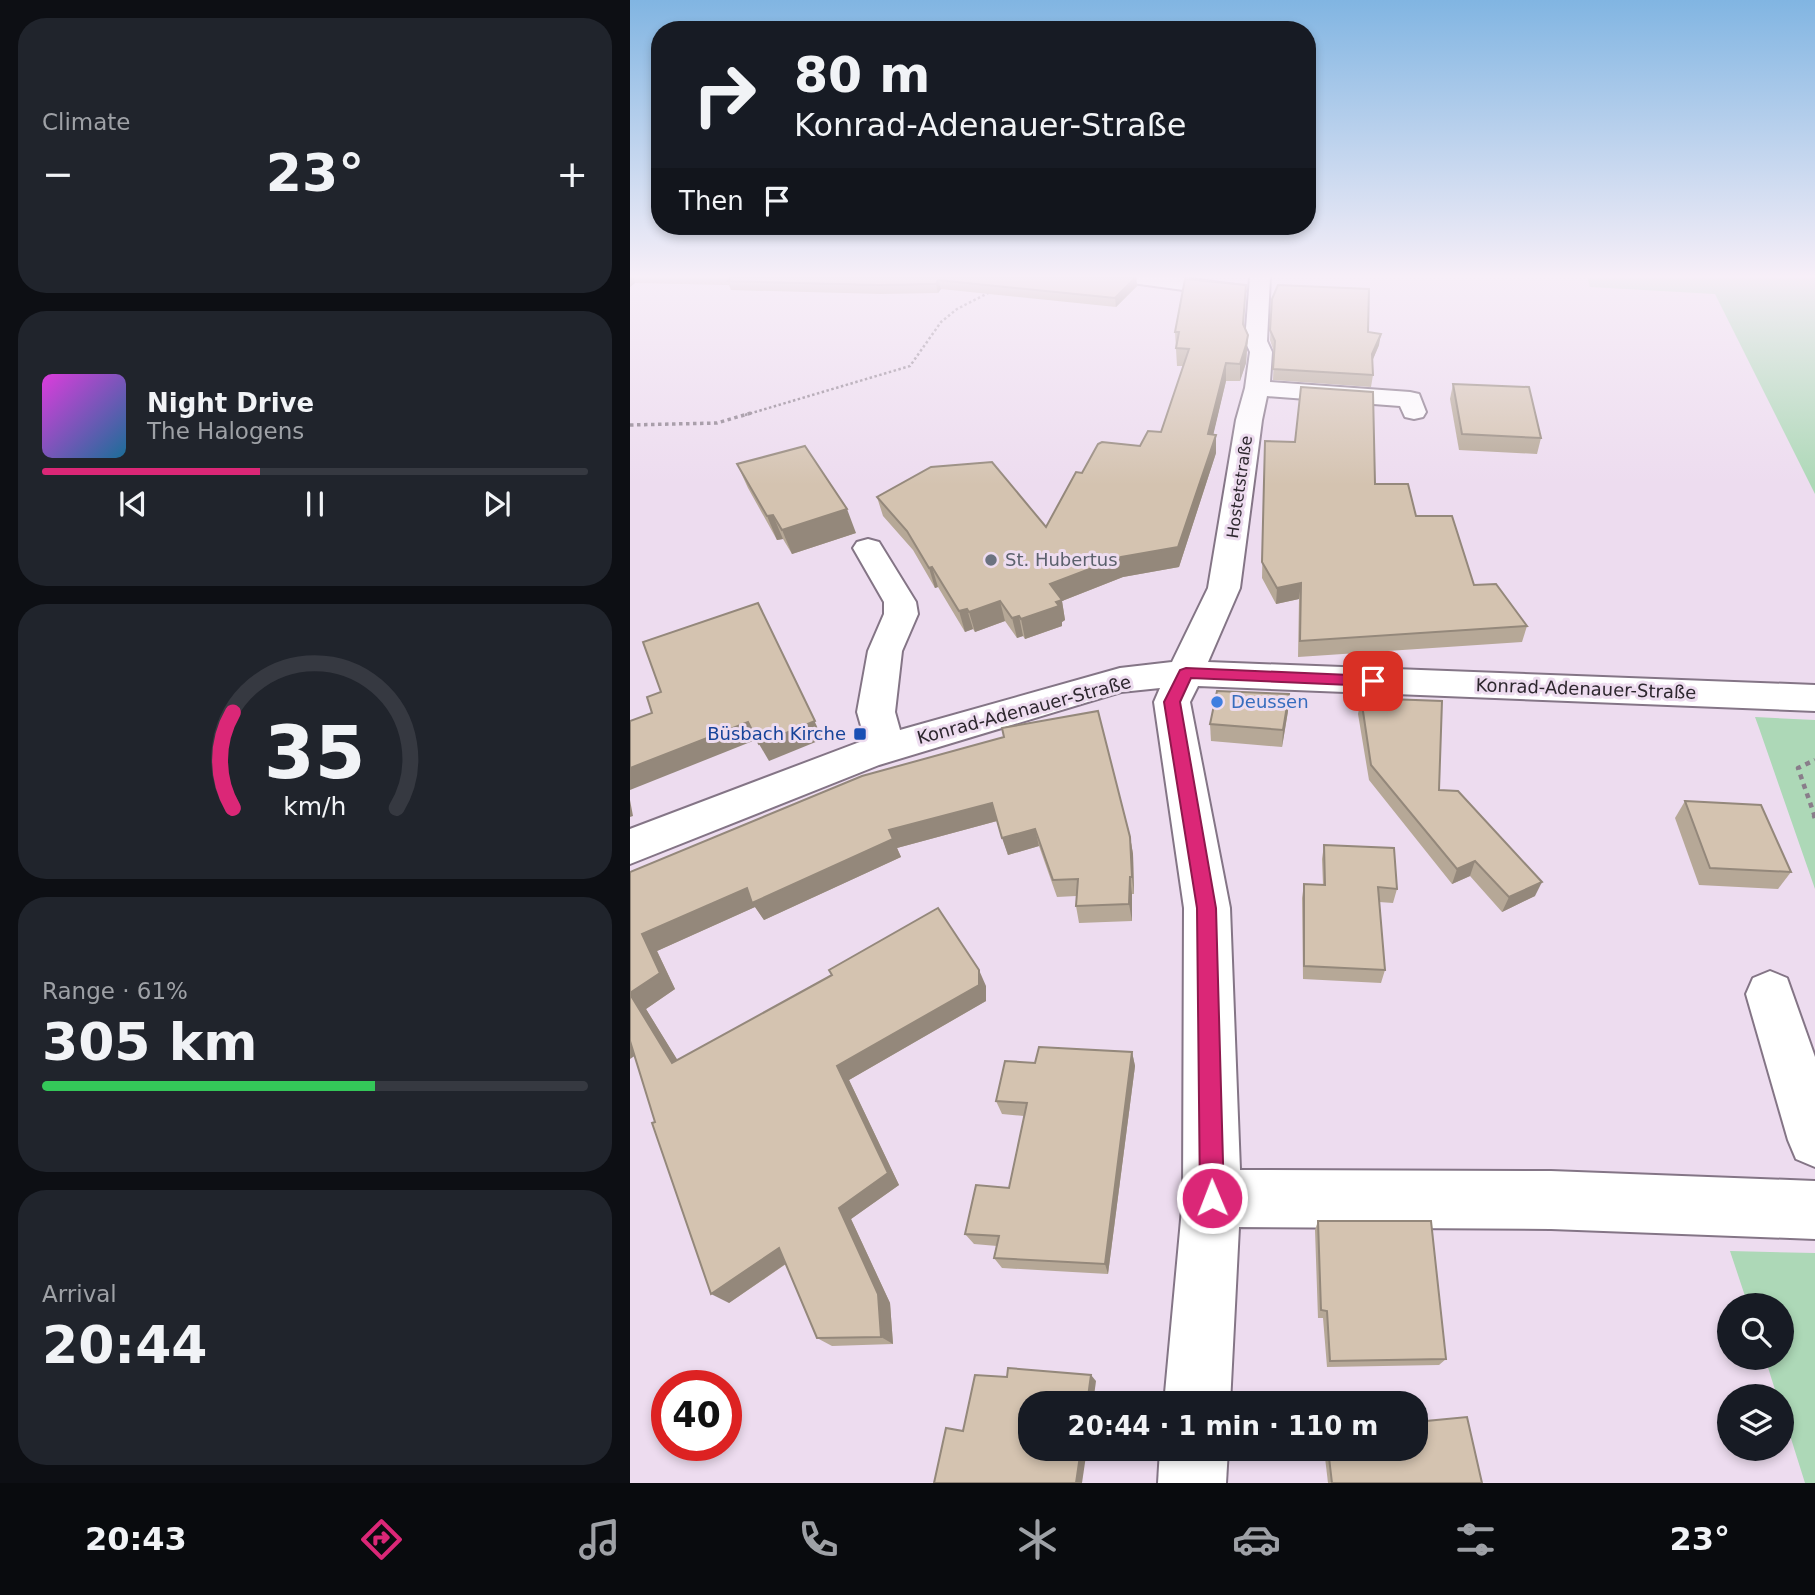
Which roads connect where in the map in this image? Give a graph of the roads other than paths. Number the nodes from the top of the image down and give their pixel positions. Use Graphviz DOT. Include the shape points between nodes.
graph roads {
  1 [pos="1258,346"];
  2 [pos="1257,388"];
  3 [pos="1414,412"];
  4 [pos="868,548"];
  5 [pos="1186,673"];
  6 [pos="1815,698"];
  7 [pos="886,748"];
  8 [pos="630,847"];
  9 [pos="1770,994"];
  10 [pos="1815,1140"];
  11 [pos="1212,1198"];
  12 [pos="1815,1210"];
  13 [pos="1198,1391"];
  14 [pos="1193,1461"];
  15 [pos="1192,1483"];
  1 -- 2 [label="street, Hostetstraße"];
  2 -- 3 [label="street" via="1410,399"];
  2 -- 5 [label="street, Hostetstraße" via="1224,588"];
  4 -- 7 [label="street" via="900,602 901,614 885,651 876,712"];
  5 -- 6 [label="street, Konrad-Adenauer-Straße"];
  5 -- 7 [label="street, Konrad-Adenauer-Straße" via="1120,680"];
  5 -- 11 [label="street, Hostetstraße" via="1172,702 1207,908"];
  7 -- 8 [label="street, Konrad-Adenauer-Straße"];
  9 -- 10 [label="street"];
  11 -- 12 [label="street" via="1551,1200"];
  11 -- 13 [label="street, Hostetstraße"];
  14 -- 15 [label="street"];
}
